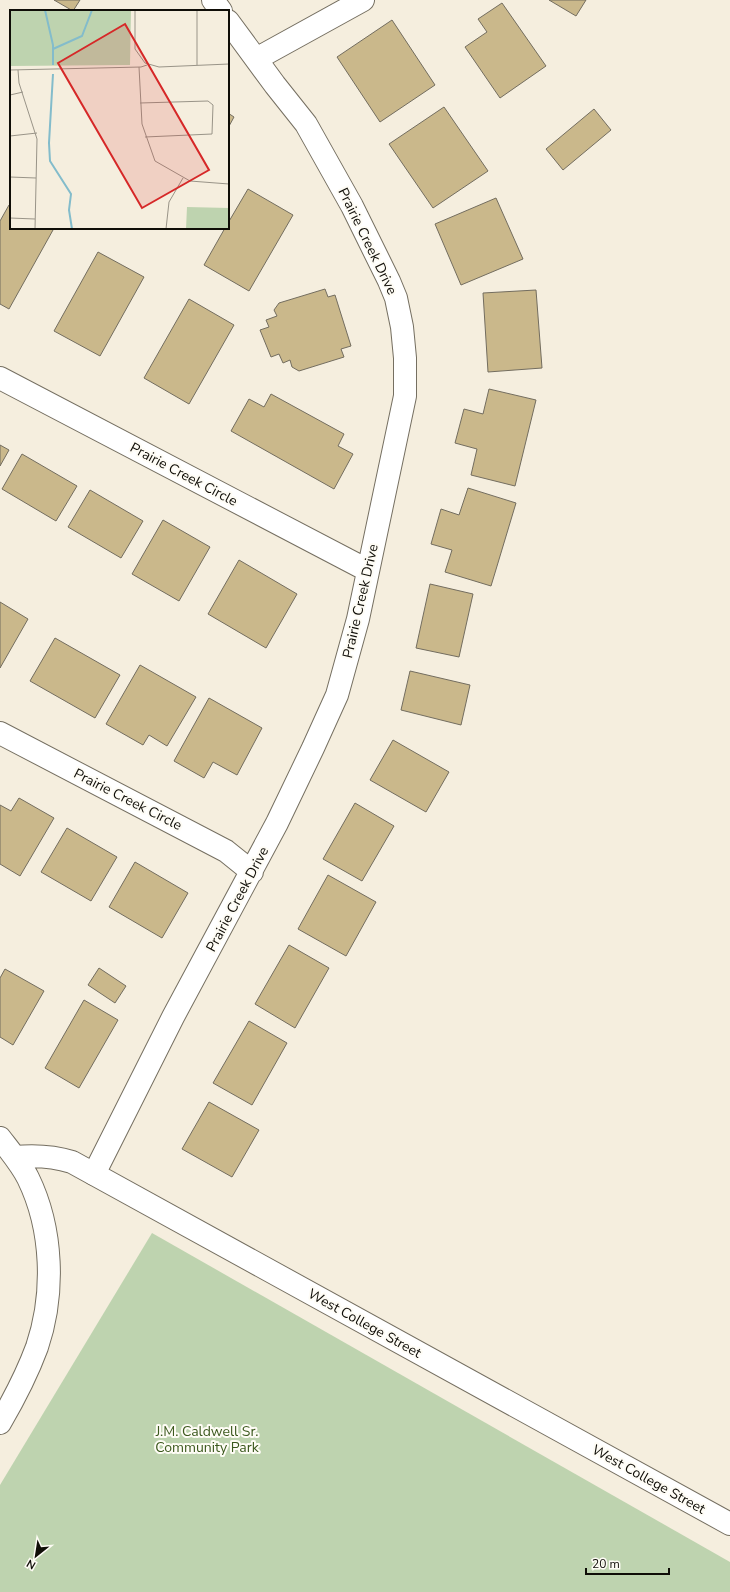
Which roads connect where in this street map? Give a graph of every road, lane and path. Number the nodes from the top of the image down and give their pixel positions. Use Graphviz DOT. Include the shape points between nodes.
graph roads {
  1 [pos="213,0"];
  2 [pos="363,0"];
  3 [pos="220,10"];
  4 [pos="229,22"];
  5 [pos="256,59"];
  6 [pos="0,378"];
  7 [pos="368,570"];
  8 [pos="0,733"];
  9 [pos="252,872"];
  10 [pos="0,1138"];
  11 [pos="15,1157"];
  12 [pos="94,1174"];
  13 [pos="0,1424"];
  14 [pos="730,1524"];
  1 -- 3 [label="street"];
  2 -- 5 [label="street"];
  4 -- 5 [label="street, Prairie Creek Drive"];
  5 -- 7 [label="street, Prairie Creek Drive" via="306,124 352,206 396,298 405,358 405,396"];
  6 -- 7 [label="street, Prairie Creek Circle"];
  7 -- 9 [label="street, Prairie Creek Drive" via="358,619 337,695"];
  8 -- 9 [label="street, Prairie Creek Circle" via="226,851"];
  9 -- 12 [label="street, Prairie Creek Drive"];
  10 -- 11 [label="street"];
  11 -- 12 [label="street, West College Street" via="56,1157"];
  11 -- 13 [label="street" via="28,1177 39,1202 45,1227 48,1287 45,1317 37,1346 26,1375"];
  12 -- 14 [label="street, West College Street"];
}
